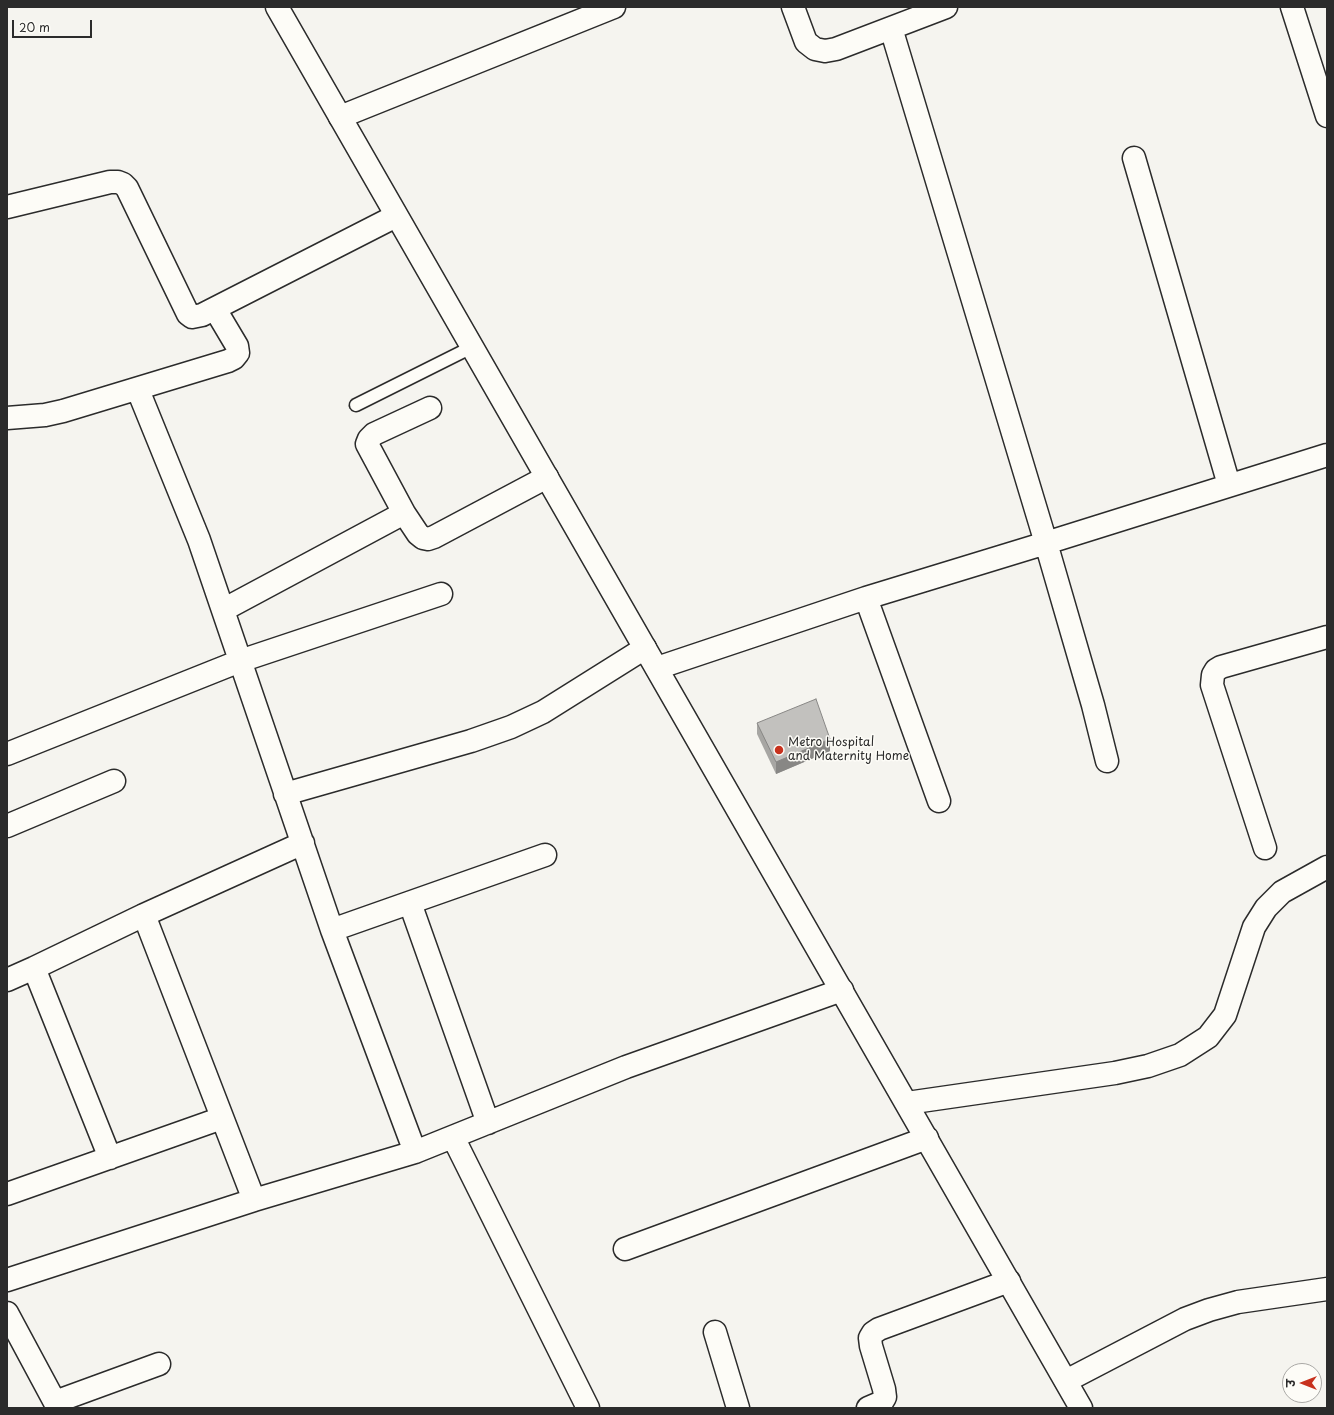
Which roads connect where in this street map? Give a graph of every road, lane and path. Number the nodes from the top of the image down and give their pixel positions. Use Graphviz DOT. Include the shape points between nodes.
graph roads {
  1 [pos="277,7"];
  2 [pos="614,7"];
  3 [pos="792,7"];
  4 [pos="946,7"];
  5 [pos="1292,7"];
  6 [pos="890,28"];
  7 [pos="1327,116"];
  8 [pos="340,117"];
  9 [pos="1134,158"];
  10 [pos="7,207"];
  11 [pos="396,216"];
  12 [pos="215,309"];
  13 [pos="472,346"];
  14 [pos="138,390"];
  15 [pos="356,405"];
  16 [pos="430,408"];
  17 [pos="7,418"];
  18 [pos="1327,455"];
  19 [pos="547,477"];
  20 [pos="1229,485"];
  21 [pos="404,513"];
  22 [pos="1046,543"];
  23 [pos="441,594"];
  24 [pos="866,598"];
  25 [pos="223,610"];
  26 [pos="1327,637"];
  27 [pos="645,648"];
  28 [pos="240,661"];
  29 [pos="657,668"];
  30 [pos="7,754"];
  31 [pos="1107,761"];
  32 [pos="114,781"];
  33 [pos="285,794"];
  34 [pos="939,801"];
  35 [pos="7,826"];
  36 [pos="303,844"];
  37 [pos="1265,848"];
  38 [pos="545,855"];
  39 [pos="1327,867"];
  40 [pos="410,903"];
  41 [pos="144,915"];
  42 [pos="332,930"];
  43 [pos="34,968"];
  44 [pos="7,980"];
  45 [pos="842,990"];
  46 [pos="906,1103"];
  47 [pos="222,1118"];
  48 [pos="488,1123"];
  49 [pos="453,1137"];
  50 [pos="927,1138"];
  51 [pos="415,1152"];
  52 [pos="110,1158"];
  53 [pos="7,1194"];
  54 [pos="254,1200"];
  55 [pos="626,1249"];
  56 [pos="7,1280"];
  57 [pos="1009,1281"];
  58 [pos="1327,1289"];
  59 [pos="7,1313"];
  60 [pos="715,1332"];
  61 [pos="158,1364"];
  62 [pos="1066,1381"];
  63 [pos="56,1405"];
  64 [pos="588,1408"];
  65 [pos="738,1408"];
  66 [pos="868,1408"];
  67 [pos="1081,1408"];
  1 -- 8 [label="street"];
  2 -- 8 [label="street"];
  3 -- 6 [label="street" via="806,42 815,49 825,52"];
  4 -- 6 [label="street"];
  5 -- 7 [label="street"];
  6 -- 22 [label="street"];
  8 -- 11 [label="street"];
  9 -- 20 [label="street"];
  10 -- 12 [label="street" via="118,182 126,188 188,314 197,317"];
  11 -- 12 [label="street"];
  11 -- 13 [label="street"];
  12 -- 14 [label="street" via="237,346 238,353 234,358"];
  13 -- 15 [label="lane"];
  13 -- 19 [label="street"];
  14 -- 17 [label="street" via="45,415"];
  14 -- 25 [label="street" via="199,540"];
  16 -- 21 [label="street" via="374,434 367,444"];
  18 -- 20 [label="street"];
  19 -- 21 [label="street" via="434,537 423,538"];
  19 -- 27 [label="street"];
  20 -- 22 [label="street"];
  21 -- 25 [label="street"];
  22 -- 24 [label="street"];
  22 -- 31 [label="street"];
  23 -- 28 [label="street"];
  24 -- 29 [label="street"];
  24 -- 34 [label="street"];
  25 -- 28 [label="street"];
  26 -- 37 [label="street" via="1221,667 1212,675 1212,685"];
  27 -- 29 [label="street"];
  27 -- 33 [label="street" via="543,712 511,727 471,741"];
  28 -- 30 [label="street"];
  28 -- 33 [label="street"];
  29 -- 45 [label="street"];
  32 -- 35 [label="street"];
  33 -- 36 [label="street"];
  36 -- 41 [label="street"];
  36 -- 42 [label="street"];
  38 -- 40 [label="street"];
  39 -- 46 [label="street" via="1282,892 1266,908 1254,927 1225,1015 1208,1037 1180,1054 1148,1066 1115,1073"];
  40 -- 42 [label="street"];
  40 -- 48 [label="street"];
  41 -- 43 [label="street"];
  41 -- 47 [label="street"];
  42 -- 51 [label="street"];
  43 -- 44 [label="street"];
  43 -- 52 [label="street"];
  45 -- 46 [label="street"];
  45 -- 48 [label="street" via="626,1067"];
  46 -- 50 [label="street"];
  47 -- 52 [label="street"];
  47 -- 54 [label="street"];
  48 -- 49 [label="street"];
  49 -- 51 [label="street"];
  49 -- 64 [label="street"];
  50 -- 55 [label="street"];
  50 -- 57 [label="street"];
  51 -- 54 [label="street"];
  52 -- 53 [label="street"];
  54 -- 56 [label="street"];
  57 -- 62 [label="street"];
  57 -- 66 [label="street" via="873,1333 870,1346 885,1396 882,1402"];
  58 -- 62 [label="street" via="1238,1302 1209,1310 1185,1319"];
  59 -- 63 [label="street"];
  60 -- 65 [label="street"];
  61 -- 63 [label="street"];
  62 -- 67 [label="street"];
}
